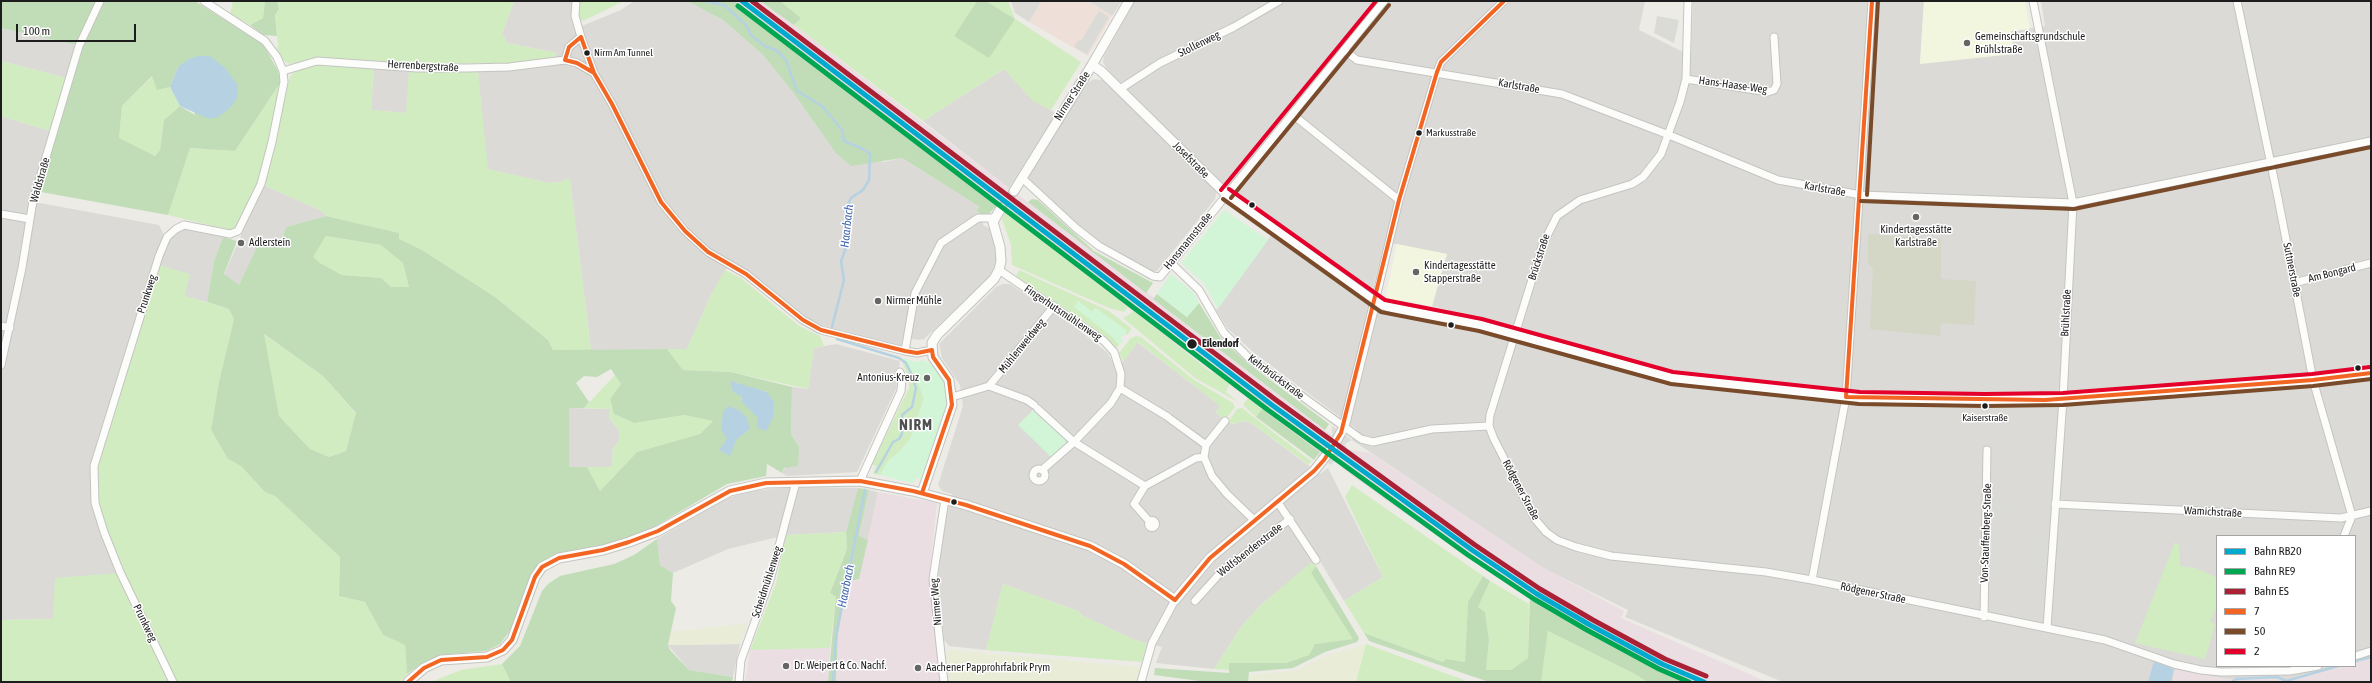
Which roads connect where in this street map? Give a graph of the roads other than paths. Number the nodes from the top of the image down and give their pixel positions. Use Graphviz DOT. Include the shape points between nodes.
graph roads {
  1 [pos="100,1"];
  2 [pos="204,1"];
  3 [pos="576,1"];
  4 [pos="1129,1"];
  5 [pos="1279,1"];
  6 [pos="1384,1"];
  7 [pos="1504,1"];
  8 [pos="1688,1"];
  9 [pos="1872,1"];
  10 [pos="2033,1"];
  11 [pos="2237,1"];
  12 [pos="581,37"];
  13 [pos="1774,37"];
  14 [pos="1344,50"];
  15 [pos="565,60"];
  16 [pos="1092,65"];
  17 [pos="283,70"];
  18 [pos="1437,72"];
  19 [pos="594,73"];
  20 [pos="1686,79"];
  21 [pos="1120,89"];
  22 [pos="1292,114"];
  23 [pos="1669,135"];
  24 [pos="2371,141"];
  25 [pos="2270,163"];
  26 [pos="1022,178"];
  27 [pos="1014,191"];
  28 [pos="1226,194"];
  29 [pos="1861,195"];
  30 [pos="1399,200"];
  31 [pos="2073,203"];
  32 [pos="1001,208"];
  33 [pos="1,214"];
  34 [pos="994,218"];
  35 [pos="30,219"];
  36 [pos="1171,263"];
  37 [pos="2371,264"];
  38 [pos="999,270"];
  39 [pos="2294,283"];
  40 [pos="1375,302"];
  41 [pos="1054,306"];
  42 [pos="1,326"];
  43 [pos="10,328"];
  44 [pos="1514,334"];
  45 [pos="932,350"];
  46 [pos="905,352"];
  47 [pos="1,365"];
  48 [pos="900,372"];
  49 [pos="2371,373"];
  50 [pos="2313,380"];
  51 [pos="990,386"];
  52 [pos="1120,388"];
  53 [pos="952,396"];
  54 [pos="1846,397"];
  55 [pos="2063,399"];
  56 [pos="1225,421"];
  57 [pos="1489,426"];
  58 [pos="1343,430"];
  59 [pos="1074,442"];
  60 [pos="1206,445"];
  61 [pos="1987,450"];
  62 [pos="1204,457"];
  63 [pos="1042,470"];
  64 [pos="860,481"];
  65 [pos="796,482"];
  66 [pos="1145,486"];
  67 [pos="922,493"];
  68 [pos="945,499"];
  69 [pos="1277,501"];
  70 [pos="2055,504"];
  71 [pos="2371,511"];
  72 [pos="2352,516"];
  73 [pos="1290,519"];
  74 [pos="1254,520"];
  75 [pos="1150,522"];
  76 [pos="2344,535"];
  77 [pos="1316,560"];
  78 [pos="1812,580"];
  79 [pos="1175,600"];
  80 [pos="1195,601"];
  81 [pos="1984,617"];
  82 [pos="2046,628"];
  83 [pos="2371,651"];
  84 [pos="2356,656"];
  85 [pos="2312,667"];
  86 [pos="173,682"];
  87 [pos="408,682"];
  88 [pos="739,682"];
  89 [pos="944,682"];
  90 [pos="1141,682"];
  1 -- 35 [label="street, Waldstraße" via="79,46 33,201"];
  2 -- 17 [label="street, Prunkweg" via="265,41 277,56"];
  3 -- 12 [label="street, Herrenbergstraße" via="575,16"];
  4 -- 16 [label="street, Nirmer Straße"];
  5 -- 21 [label="street, Stollenweg" via="1234,27 1160,63"];
  6 -- 14 [label="street, Hansmannstraße"];
  7 -- 18 [label="street" via="1441,62"];
  8 -- 20 [label="street, Brückstraße"];
  9 -- 29 [label="street"];
  10 -- 31 [label="street, Brühlstraße"];
  11 -- 25 [label="street, Suttnerstraße"];
  12 -- 15 [label="street" via="569,47"];
  12 -- 19 [label="street, Herrenbergstraße"];
  13 -- 20 [label="street, Hans-Haase-Weg" via="1777,84 1774,90 1768,92"];
  14 -- 18 [label="street, Karlstraße" via="1357,60"];
  14 -- 22 [label="street, Hansmannstraße"];
  15 -- 17 [label="street, Herrenbergstraße" via="467,68 417,68 317,61"];
  15 -- 19 [label="street, Herrenbergstraße" via="577,63"];
  16 -- 21 [label="street, Josefstraße"];
  16 -- 26 [label="street, Nirmer Straße"];
  17 -- 86 [label="street, Prunkweg" via="284,82 279,111 261,184 238,231 230,234 184,225 167,237 94,466 95,503 104,532 136,607"];
  18 -- 23 [label="street, Karlstraße" via="1562,94"];
  18 -- 30 [label="street"];
  19 -- 46 [label="street, Herrenbergstraße" via="661,202 670,215 699,244 746,274 803,320 822,330"];
  20 -- 23 [label="street, Brückstraße"];
  21 -- 28 [label="street, Josefstraße"];
  22 -- 28 [label="street, Hansmannstraße"];
  22 -- 30 [label="street"];
  23 -- 29 [label="street, Karlstraße" via="1778,180"];
  23 -- 44 [label="street, Brückstraße" via="1661,154 1643,177 1632,184 1580,200 1557,216 1543,244"];
  24 -- 25 [label="street, Karlstraße"];
  25 -- 31 [label="street, Karlstraße"];
  25 -- 39 [label="street, Suttnerstraße"];
  26 -- 27 [label="street, Nirmer Straße"];
  26 -- 36 [label="street, Hansmannstraße" via="1099,246 1153,276 1160,277"];
  28 -- 36 [label="street, Hansmannstraße"];
  28 -- 40 [label="street, Josefstraße"];
  29 -- 31 [label="street, Karlstraße"];
  29 -- 54 [label="street"];
  30 -- 40 [label="street"];
  31 -- 55 [label="street, Brühlstraße"];
  32 -- 34 [label="street"];
  33 -- 35 [label="street"];
  34 -- 38 [label="street" via="994,230 1001,254"];
  34 -- 46 [label="street" via="978,218 941,243 915,293"];
  35 -- 43 [label="street, Waldstraße"];
  36 -- 58 [label="street, Kehrbrückstraße" via="1199,290 1224,333 1248,357"];
  37 -- 39 [label="street, Am Bongard"];
  38 -- 41 [label="street, Fingerhutsmühlenweg"];
  38 -- 45 [label="street" via="994,279 938,335 932,343"];
  39 -- 50 [label="street, Suttnerstraße"];
  40 -- 44 [label="street, Josefstraße"];
  40 -- 58 [label="street, Wolfsbendenstraße"];
  41 -- 51 [label="street, Mühlenweidweg"];
  41 -- 52 [label="street, Fingerhutsmühlenweg" via="1104,341 1114,352 1121,374"];
  42 -- 43 [label="street"];
  43 -- 47 [label="street, Waldstraße"];
  44 -- 54 [label="street, Josefstraße" via="1672,378"];
  44 -- 57 [label="street, Brückstraße"];
  45 -- 46 [label="street, Herrenbergstraße"];
  45 -- 53 [label="street" via="933,357 949,380"];
  48 -- 64 [label="street" via="901,390"];
  49 -- 50 [label="street, Josefstraße"];
  50 -- 55 [label="street, Josefstraße"];
  50 -- 72 [label="street, Suttnerstraße"];
  51 -- 53 [label="street"];
  51 -- 59 [label="street, Mühlenweidweg" via="1027,400"];
  52 -- 59 [label="street" via="1111,403"];
  52 -- 60 [label="street"];
  53 -- 67 [label="street" via="952,405"];
  54 -- 55 [label="street, Josefstraße"];
  54 -- 78 [label="street"];
  55 -- 70 [label="street, Brühlstraße"];
  56 -- 60 [label="street"];
  57 -- 58 [label="street" via="1432,429 1373,442"];
  57 -- 78 [label="street, Rödgener Straße" via="1535,519 1557,540 1611,556 1766,572"];
  58 -- 69 [label="street, Wolfsbendenstraße" via="1324,460"];
  59 -- 63 [label="street"];
  59 -- 66 [label="street"];
  60 -- 62 [label="street"];
  61 -- 81 [label="street, Von-Stauffenberg-Straße"];
  62 -- 66 [label="street" via="1196,458"];
  62 -- 74 [label="street" via="1212,476"];
  64 -- 65 [label="street"];
  64 -- 67 [label="street"];
  65 -- 87 [label="street" via="748,486 730,491 646,536 604,550 559,558 542,567 535,577 512,640 503,650 487,657 442,660 424,668"];
  65 -- 88 [label="street, Scheidmühlenweg" via="770,580 741,660"];
  66 -- 75 [label="street" via="1134,504"];
  67 -- 68 [label="street"];
  68 -- 79 [label="street" via="1090,546 1124,564"];
  68 -- 89 [label="street, Nirmer Weg" via="933,579"];
  69 -- 73 [label="street, Wolfsbendenstraße"];
  69 -- 74 [label="street, Wolfsbendenstraße"];
  70 -- 72 [label="street, Wamichstraße" via="2341,518"];
  70 -- 82 [label="street, Brühlstraße"];
  71 -- 72 [label="street, Wamichstraße"];
  72 -- 76 [label="street"];
  73 -- 77 [label="street, Wolfsbendenstraße"];
  73 -- 80 [label="street, Wolfsbendenstraße" via="1222,571"];
  74 -- 79 [label="street, Wolfsbendenstraße" via="1195,573"];
  78 -- 81 [label="street, Rödgener Straße"];
  79 -- 90 [label="street, Wolfsbendenstraße" via="1152,644"];
  81 -- 82 [label="street, Rödgener Straße"];
  82 -- 85 [label="street, Rödgener Straße" via="2105,640 2174,664 2201,670 2290,671"];
  83 -- 84 [label="street"];
}
